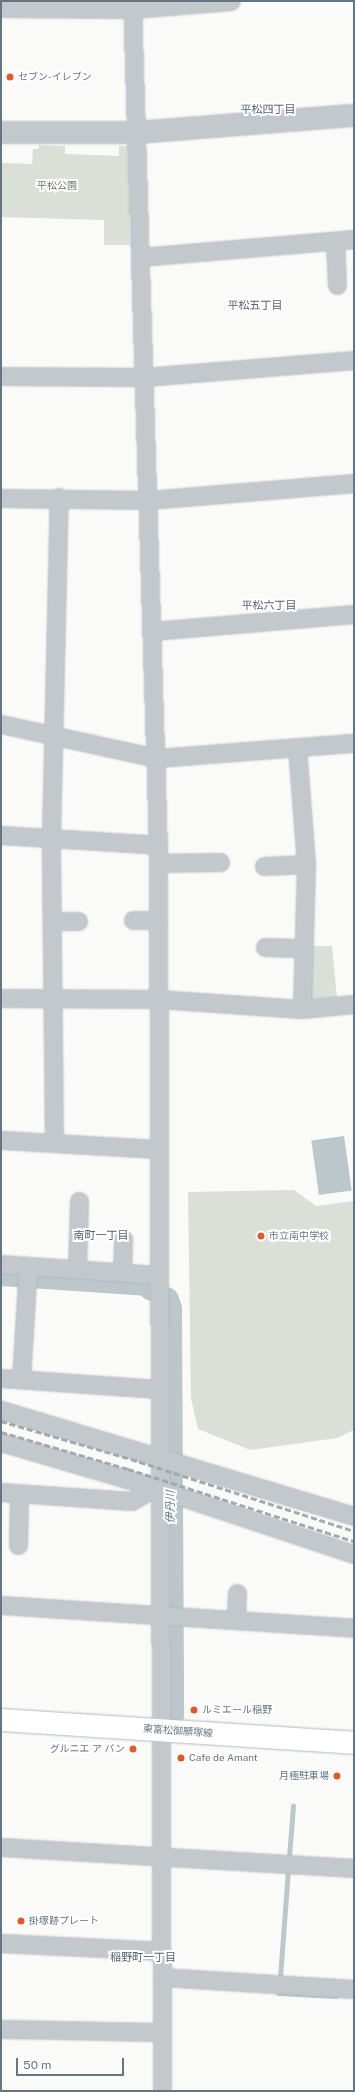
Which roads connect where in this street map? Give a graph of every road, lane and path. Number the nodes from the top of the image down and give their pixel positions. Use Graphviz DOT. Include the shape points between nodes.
graph roads {
  1 [pos="230,1"];
  2 [pos="132,5"];
  3 [pos="1,8"];
  4 [pos="354,114"];
  5 [pos="1,132"];
  6 [pos="136,132"];
  7 [pos="354,239"];
  8 [pos="335,241"];
  9 [pos="140,257"];
  10 [pos="337,285"];
  11 [pos="354,360"];
  12 [pos="1,376"];
  13 [pos="144,377"];
  14 [pos="354,483"];
  15 [pos="59,497"];
  16 [pos="1,498"];
  17 [pos="148,500"];
  18 [pos="354,614"];
  19 [pos="152,631"];
  20 [pos="1,724"];
  21 [pos="53,734"];
  22 [pos="354,743"];
  23 [pos="297,747"];
  24 [pos="157,758"];
  25 [pos="1,835"];
  26 [pos="51,837"];
  27 [pos="158,845"];
  28 [pos="220,862"];
  29 [pos="158,863"];
  30 [pos="306,864"];
  31 [pos="264,866"];
  32 [pos="133,920"];
  33 [pos="158,920"];
  34 [pos="53,921"];
  35 [pos="78,921"];
  36 [pos="265,947"];
  37 [pos="303,948"];
  38 [pos="1,998"];
  39 [pos="52,998"];
  40 [pos="158,999"];
  41 [pos="354,1004"];
  42 [pos="302,1009"];
  43 [pos="1,1140"];
  44 [pos="54,1143"];
  45 [pos="158,1149"];
  46 [pos="79,1201"];
  47 [pos="123,1239"];
  48 [pos="1,1264"];
  49 [pos="28,1266"];
  50 [pos="77,1269"];
  51 [pos="122,1272"];
  52 [pos="158,1274"];
  53 [pos="1,1378"];
  54 [pos="21,1379"];
  55 [pos="159,1389"];
  56 [pos="1,1410"];
  57 [pos="1,1442"];
  58 [pos="166,1458"];
  59 [pos="163,1491"];
  60 [pos="1,1492"];
  61 [pos="19,1493"];
  62 [pos="354,1516"];
  63 [pos="18,1545"];
  64 [pos="354,1554"];
  65 [pos="237,1593"];
  66 [pos="1,1605"];
  67 [pos="166,1617"];
  68 [pos="236,1620"];
  69 [pos="354,1628"];
  70 [pos="1,1720"];
  71 [pos="161,1730"];
  72 [pos="354,1743"];
  73 [pos="1,1846"];
  74 [pos="162,1856"];
  75 [pos="354,1868"];
  76 [pos="1,1943"];
  77 [pos="162,1951"];
  78 [pos="162,1977"];
  79 [pos="354,1989"];
  80 [pos="1,2029"];
  81 [pos="162,2032"];
  82 [pos="162,2091"];
  1 -- 2 [label="street"];
  2 -- 3 [label="street"];
  2 -- 6 [label="street"];
  4 -- 6 [label="street"];
  5 -- 6 [label="street"];
  6 -- 9 [label="street"];
  7 -- 8 [label="street"];
  8 -- 9 [label="street"];
  8 -- 10 [label="street"];
  9 -- 13 [label="street"];
  11 -- 13 [label="street"];
  12 -- 13 [label="street"];
  13 -- 17 [label="street"];
  14 -- 17 [label="street"];
  15 -- 16 [label="street"];
  15 -- 17 [label="street"];
  15 -- 21 [label="street"];
  17 -- 19 [label="street"];
  18 -- 19 [label="street"];
  19 -- 24 [label="street"];
  20 -- 21 [label="street"];
  21 -- 24 [label="street"];
  21 -- 26 [label="street"];
  22 -- 23 [label="street"];
  23 -- 24 [label="street"];
  23 -- 30 [label="street"];
  24 -- 27 [label="street"];
  25 -- 26 [label="street"];
  26 -- 27 [label="street"];
  26 -- 34 [label="street"];
  27 -- 29 [label="street"];
  28 -- 29 [label="street"];
  29 -- 33 [label="street"];
  30 -- 31 [label="street"];
  30 -- 37 [label="street"];
  32 -- 33 [label="street"];
  33 -- 40 [label="street"];
  34 -- 35 [label="street"];
  34 -- 39 [label="street"];
  36 -- 37 [label="street"];
  37 -- 42 [label="street"];
  38 -- 39 [label="street"];
  39 -- 40 [label="street"];
  39 -- 44 [label="street"];
  40 -- 42 [label="street"];
  40 -- 45 [label="street"];
  41 -- 42 [label="street"];
  43 -- 44 [label="street"];
  44 -- 45 [label="street"];
  45 -- 52 [label="street"];
  46 -- 50 [label="street"];
  47 -- 51 [label="street"];
  48 -- 49 [label="street"];
  49 -- 50 [label="street"];
  49 -- 54 [label="street"];
  50 -- 51 [label="street"];
  51 -- 52 [label="street"];
  52 -- 55 [label="street"];
  53 -- 54 [label="street"];
  54 -- 55 [label="street"];
  55 -- 58 [label="street"];
  56 -- 58 [label="street"];
  57 -- 59 [label="street"];
  58 -- 59 [label="street"];
  58 -- 62 [label="street"];
  59 -- 61 [label="street" via="132,1501"];
  59 -- 64 [label="street"];
  59 -- 67 [label="street"];
  60 -- 61 [label="street"];
  61 -- 63 [label="street"];
  65 -- 68 [label="street"];
  66 -- 67 [label="street"];
  67 -- 68 [label="street"];
  67 -- 71 [label="street"];
  68 -- 69 [label="street"];
  70 -- 71 [label="main road, 東富松御願塚線"];
  71 -- 72 [label="main road, 東富松御願塚線"];
  71 -- 74 [label="street"];
  73 -- 74 [label="street"];
  74 -- 75 [label="street"];
  74 -- 77 [label="street"];
  76 -- 77 [label="street"];
  77 -- 78 [label="street"];
  78 -- 79 [label="street"];
  78 -- 81 [label="street"];
  80 -- 81 [label="street"];
  81 -- 82 [label="street"];
}
